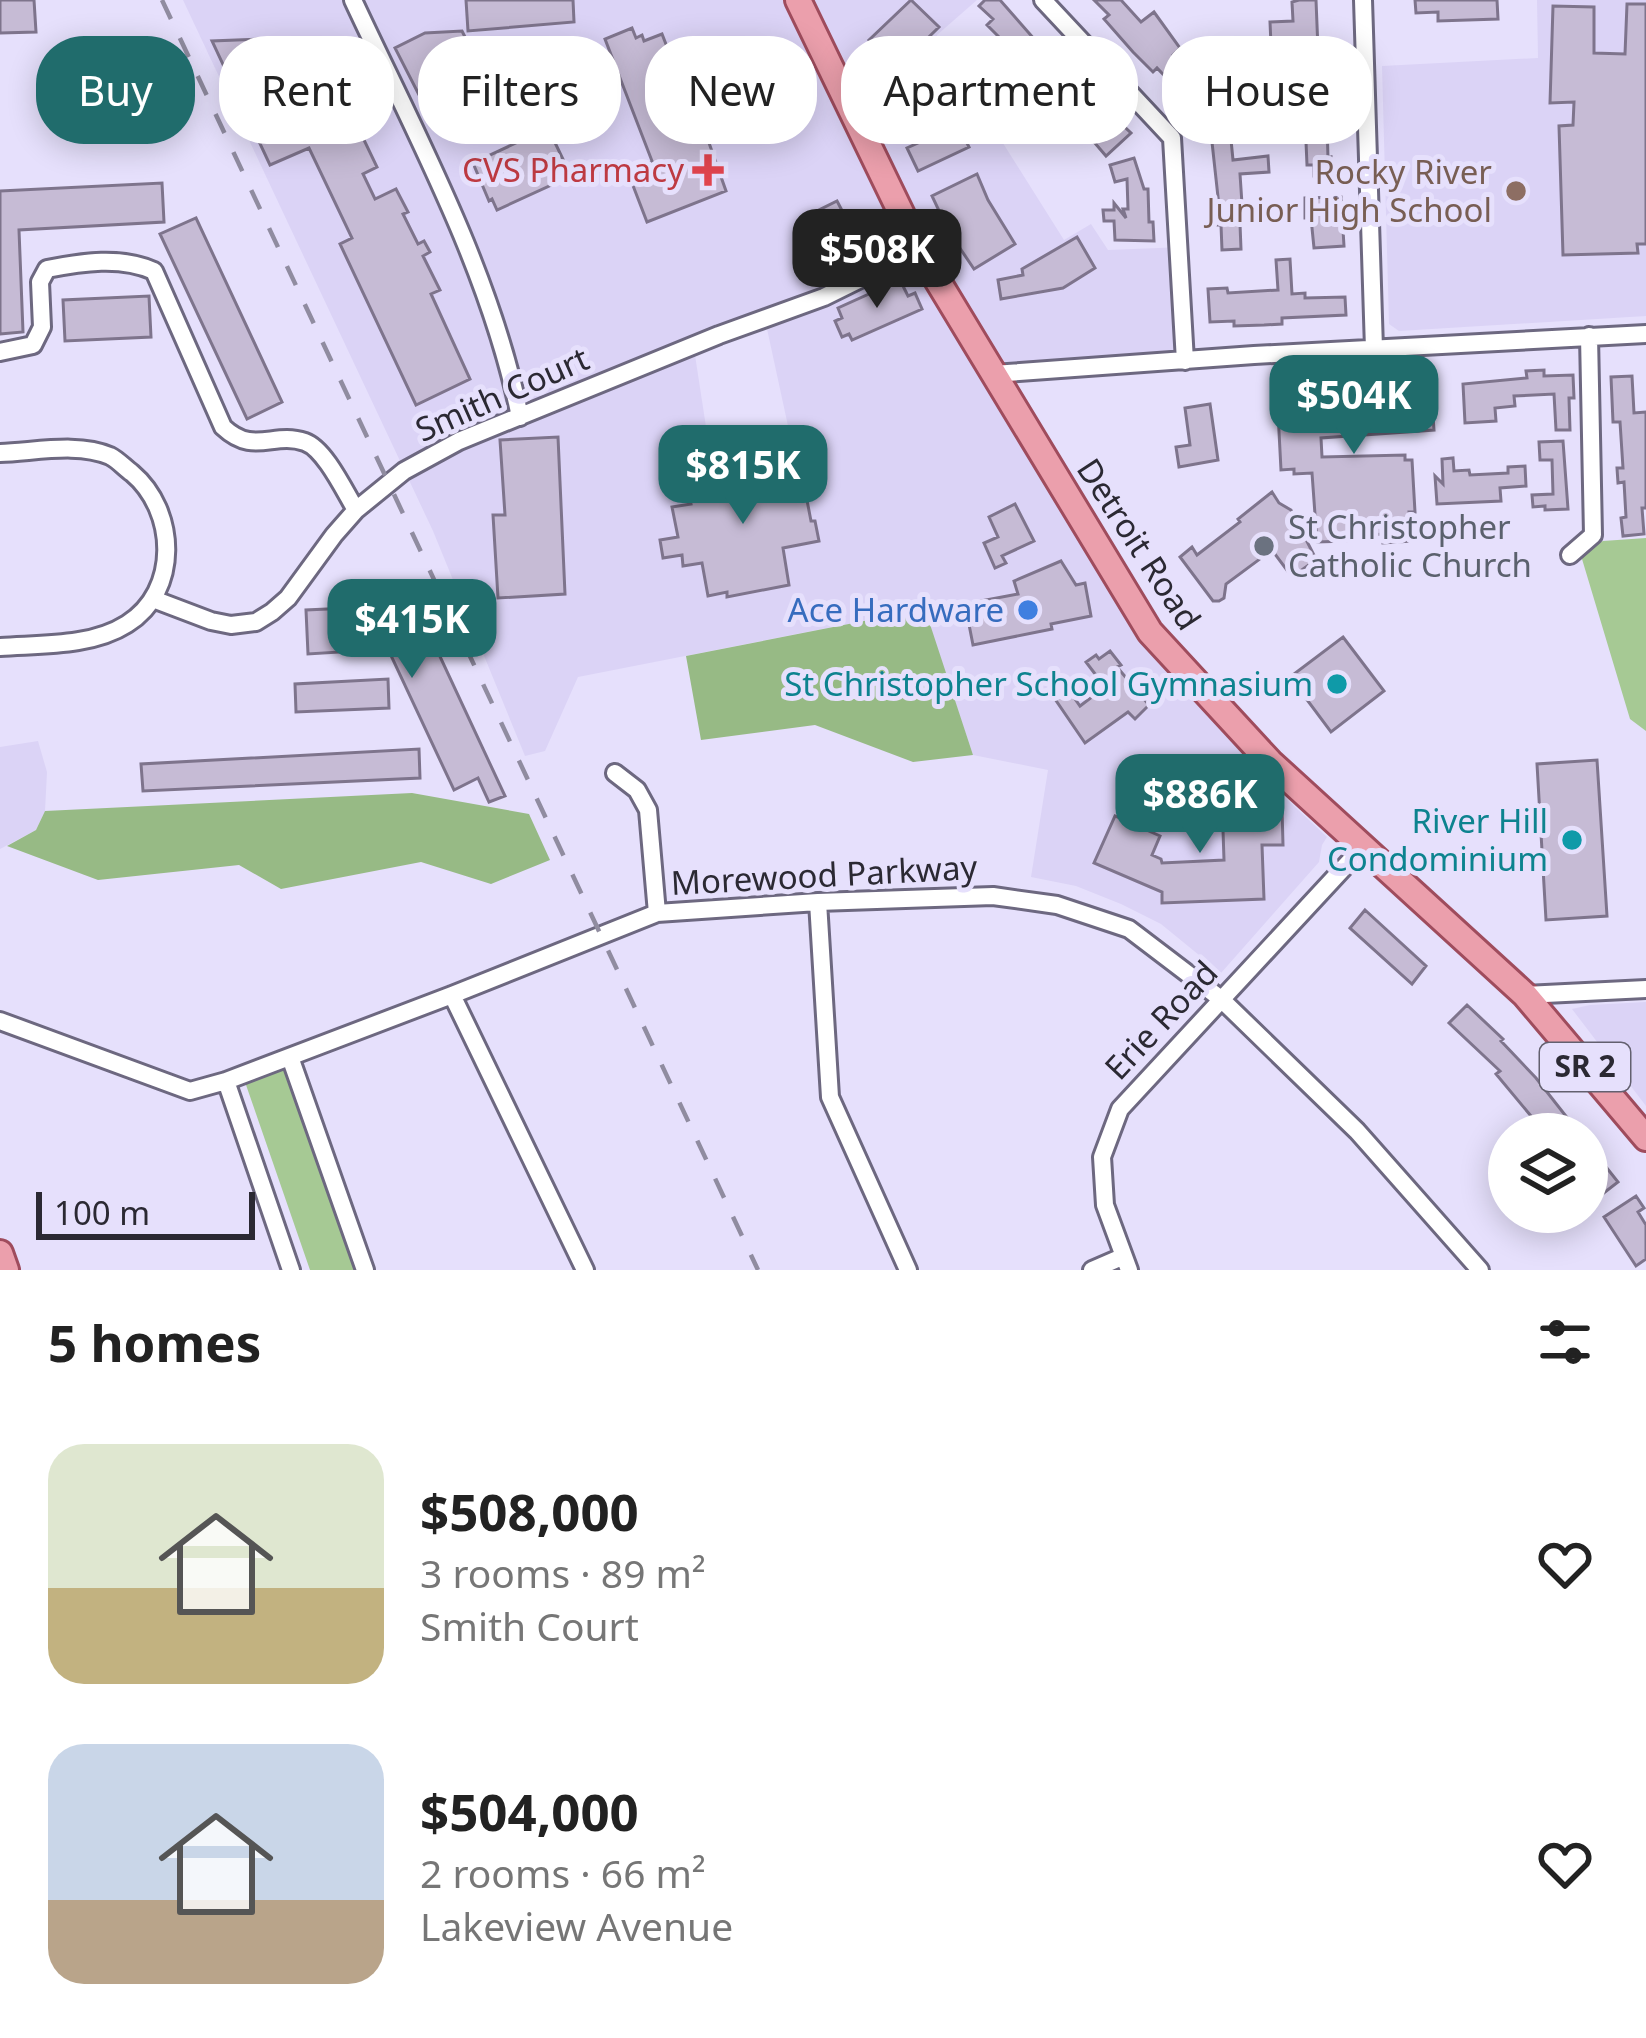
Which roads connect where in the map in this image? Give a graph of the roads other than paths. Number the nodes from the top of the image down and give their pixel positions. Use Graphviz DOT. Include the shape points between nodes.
graph roads {
  1 [pos="353,0"];
  2 [pos="798,0"];
  3 [pos="1043,0"];
  4 [pos="1364,0"];
  5 [pos="919,250"];
  6 [pos="1646,334"];
  7 [pos="1588,336"];
  8 [pos="1374,349"];
  9 [pos="0,352"];
  10 [pos="1185,361"];
  11 [pos="993,374"];
  12 [pos="520,417"];
  13 [pos="0,453"];
  14 [pos="356,510"];
  15 [pos="1570,555"];
  16 [pos="154,598"];
  17 [pos="0,646"];
  18 [pos="615,773"];
  19 [pos="1362,848"];
  20 [pos="818,902"];
  21 [pos="657,913"];
  22 [pos="1646,989"];
  23 [pos="452,995"];
  24 [pos="1525,995"];
  25 [pos="1221,999"];
  26 [pos="0,1021"];
  27 [pos="290,1057"];
  28 [pos="226,1081"];
  29 [pos="1646,1138"];
  30 [pos="0,1253"];
  31 [pos="1125,1263"];
  32 [pos="6,1270"];
  33 [pos="291,1270"];
  34 [pos="365,1270"];
  35 [pos="585,1270"];
  36 [pos="908,1270"];
  37 [pos="1093,1270"];
  38 [pos="1480,1270"];
  1 -- 12 [label="street" via="496,322"];
  2 -- 5 [label="main road, Detroit Road / SR 2"];
  3 -- 10 [label="street" via="1172,139"];
  4 -- 8 [label="street"];
  5 -- 11 [label="main road, Detroit Road / SR 2"];
  5 -- 12 [label="street, Smith Court" via="824,297"];
  6 -- 7 [label="street"];
  7 -- 8 [label="street"];
  7 -- 15 [label="street" via="1593,535"];
  8 -- 10 [label="street"];
  9 -- 14 [label="street" via="33,346 47,269 136,262 154,271 224,428 249,442 308,442"];
  10 -- 11 [label="street"];
  11 -- 19 [label="main road, Detroit Road / SR 2" via="1150,632"];
  12 -- 14 [label="street, Smith Court" via="404,471"];
  13 -- 16 [label="street" via="82,450 112,457 143,483 162,512 167,539"];
  14 -- 16 [label="street, Smith Court" via="288,598 256,622 211,621"];
  16 -- 17 [label="street" via="106,634"];
  18 -- 21 [label="street" via="648,810"];
  19 -- 24 [label="main road, Detroit Road / SR 2"];
  19 -- 25 [label="street, Erie Road"];
  20 -- 21 [label="street, Morewood Parkway"];
  20 -- 25 [label="street, Morewood Parkway" via="993,896 1057,905 1129,929"];
  20 -- 36 [label="street" via="830,1097"];
  21 -- 23 [label="street, Morewood Parkway"];
  22 -- 24 [label="street"];
  23 -- 27 [label="street, Morewood Parkway"];
  23 -- 35 [label="street"];
  24 -- 29 [label="main road, Detroit Road / SR 2"];
  25 -- 31 [label="street, Erie Road" via="1120,1109 1102,1157 1105,1204"];
  25 -- 38 [label="street, Morewood Parkway" via="1357,1130"];
  26 -- 28 [label="street, Morewood Parkway" via="190,1091"];
  27 -- 28 [label="street, Morewood Parkway"];
  27 -- 34 [label="street"];
  28 -- 33 [label="street"];
  30 -- 32 [label="main road"];
  31 -- 37 [label="street"];
}
